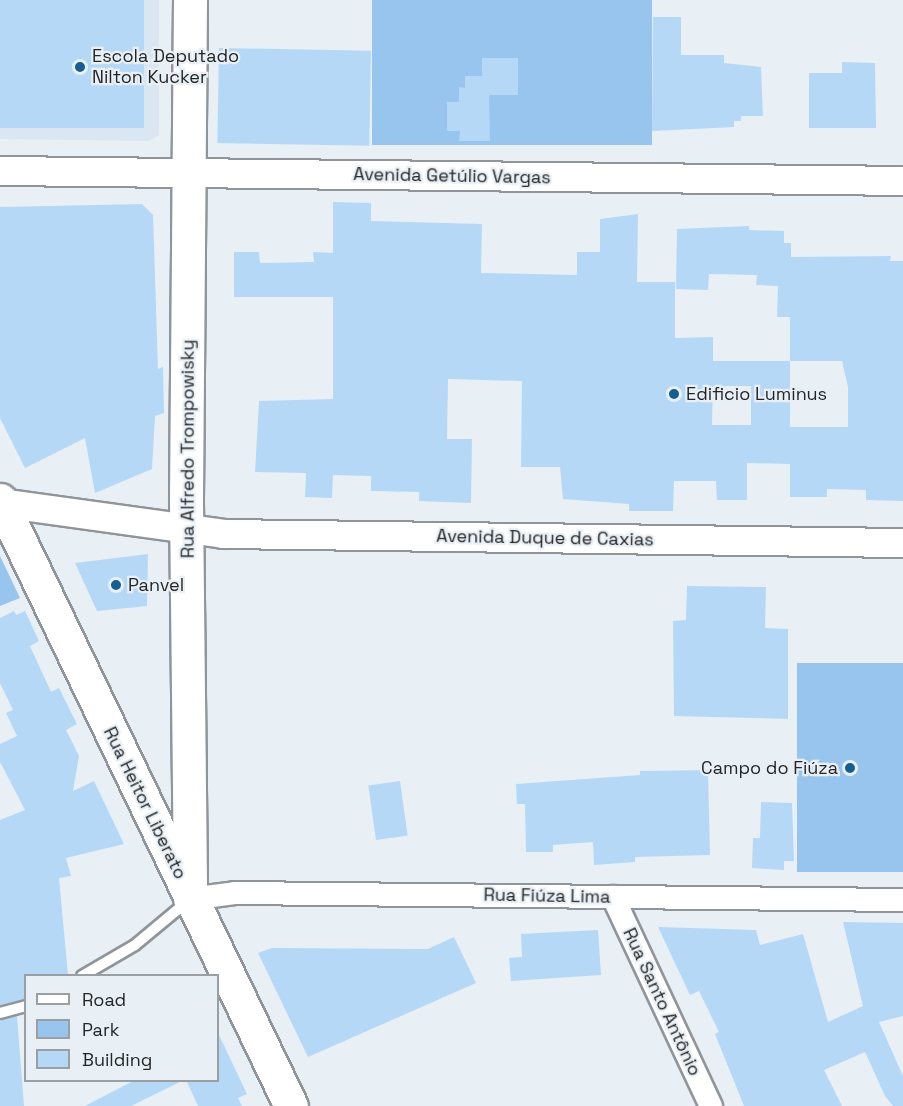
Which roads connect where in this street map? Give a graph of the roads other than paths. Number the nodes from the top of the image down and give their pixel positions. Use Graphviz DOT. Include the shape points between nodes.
graph roads {
  1 [pos="190,0"];
  2 [pos="0,171"];
  3 [pos="190,172"];
  4 [pos="903,181"];
  5 [pos="1,502"];
  6 [pos="187,529"];
  7 [pos="903,543"];
  8 [pos="613,897"];
  9 [pos="190,898"];
  10 [pos="903,900"];
  11 [pos="84,974"];
  12 [pos="24,1007"];
  13 [pos="0,1013"];
  14 [pos="291,1106"];
  15 [pos="711,1106"];
  1 -- 3 [label="main road, Rua Alfredo Trompowisky"];
  2 -- 3 [label="street, Avenida Getúlio Vargas"];
  3 -- 4 [label="street, Avenida Getúlio Vargas"];
  3 -- 6 [label="main road, Rua Alfredo Trompowisky"];
  5 -- 6 [label="street, Avenida Duque de Caxias"];
  5 -- 9 [label="main road, Rua Heitor Liberato"];
  6 -- 7 [label="street, Avenida Duque de Caxias" via="223,534"];
  6 -- 9 [label="main road, Rua Alfredo Trompowisky"];
  8 -- 9 [label="street, Rua Fiúza Lima" via="235,893"];
  8 -- 10 [label="street, Rua Fiúza Lima"];
  8 -- 15 [label="street, Rua Santo Antônio"];
  9 -- 11 [label="lane" via="135,945"];
  9 -- 14 [label="main road, Rua Heitor Liberato"];
  12 -- 13 [label="lane"];
}
